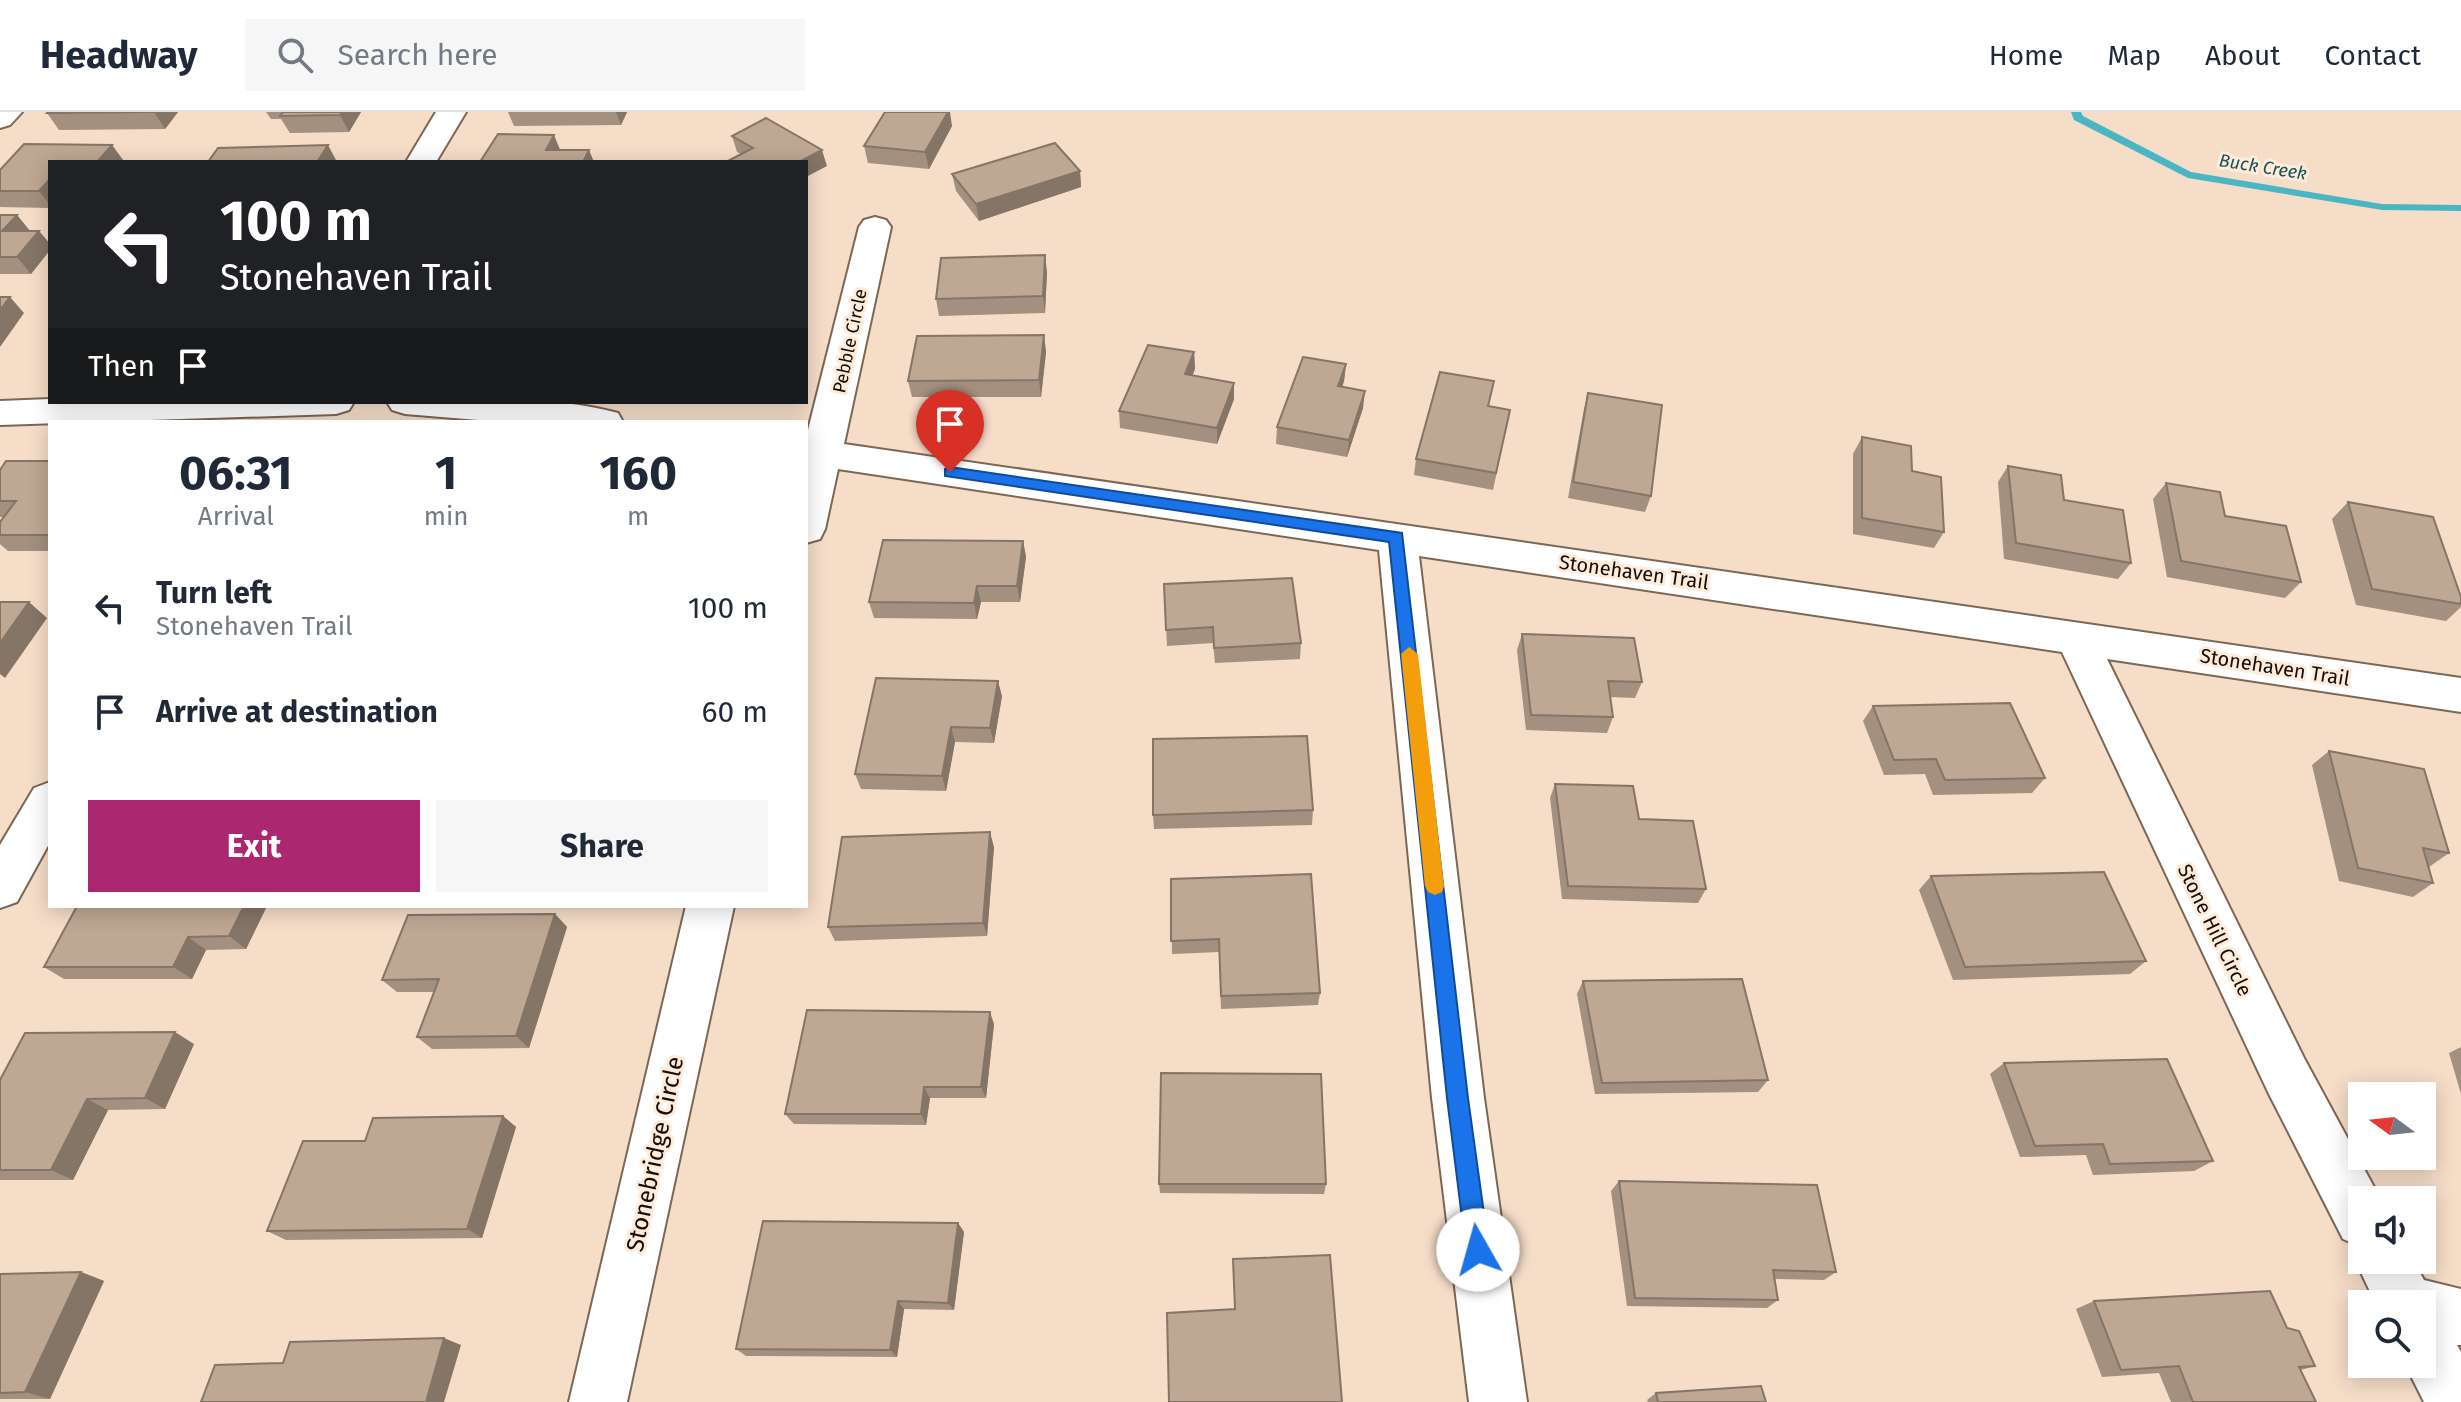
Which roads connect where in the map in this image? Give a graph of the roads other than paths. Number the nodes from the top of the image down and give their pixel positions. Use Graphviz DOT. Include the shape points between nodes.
graph roads {
  1 [pos="7,112"];
  2 [pos="451,112"];
  3 [pos="0,119"];
  4 [pos="422,160"];
  5 [pos="875,227"];
  6 [pos="319,404"];
  7 [pos="433,404"];
  8 [pos="277,409"];
  9 [pos="0,413"];
  10 [pos="588,420"];
  11 [pos="816,452"];
  12 [pos="808,514"];
  13 [pos="1397,537"];
  14 [pos="2075,636"];
  15 [pos="2461,695"];
  16 [pos="48,804"];
  17 [pos="0,887"];
  18 [pos="710,908"];
  19 [pos="2348,1193"];
  20 [pos="2436,1311"];
  21 [pos="2461,1317"];
  22 [pos="2436,1364"];
  23 [pos="598,1402"];
  24 [pos="1498,1402"];
  25 [pos="2455,1402"];
  1 -- 3 [label="street"];
  2 -- 4 [label="street"];
  5 -- 11 [label="street, Pebble Circle"];
  6 -- 8 [label="street"];
  7 -- 10 [label="street"];
  8 -- 9 [label="street"];
  11 -- 12 [label="street"];
  11 -- 13 [label="street, Stonehaven Trail"];
  13 -- 14 [label="street, Stonehaven Trail"];
  13 -- 24 [label="street" via="1458,1098"];
  14 -- 15 [label="street, Stonehaven Trail"];
  14 -- 19 [label="street, Stone Hill Circle"];
  16 -- 17 [label="street"];
  18 -- 23 [label="street, Stonebridge Circle"];
  20 -- 21 [label="street"];
  22 -- 25 [label="street"];
}
